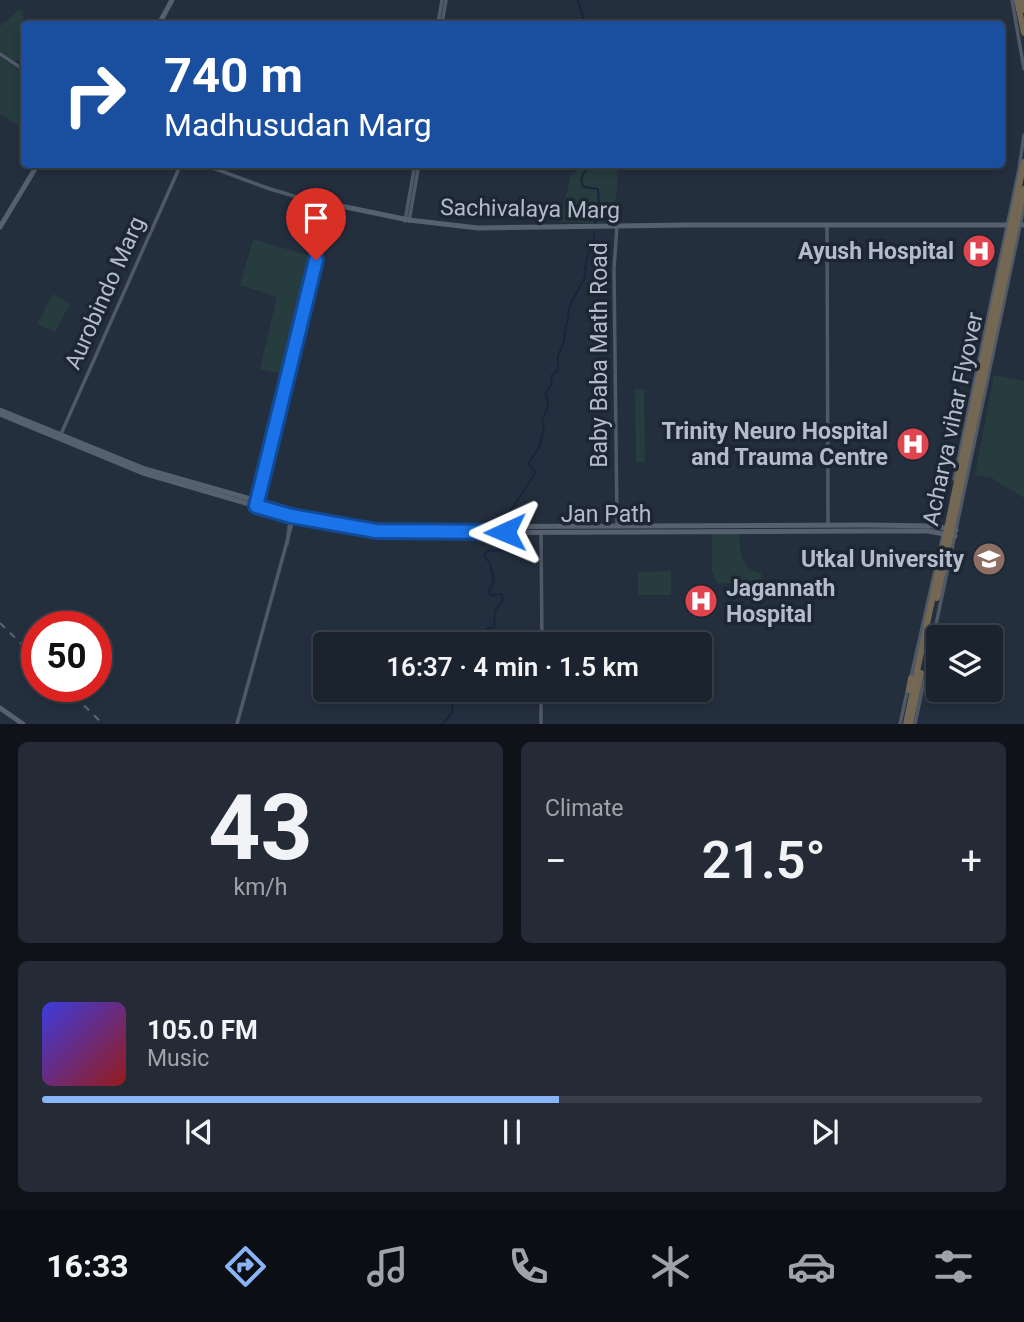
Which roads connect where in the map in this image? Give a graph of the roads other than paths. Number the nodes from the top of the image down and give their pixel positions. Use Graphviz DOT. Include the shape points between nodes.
graph roads {
  1 [pos="172,0"];
  2 [pos="444,0"];
  3 [pos="1017,0"];
  4 [pos="1024,10"];
  5 [pos="161,21"];
  6 [pos="440,21"];
  7 [pos="1024,33"];
  8 [pos="0,55"];
  9 [pos="21,69"];
  10 [pos="1024,69"];
  11 [pos="1024,135"];
  12 [pos="1024,162"];
  13 [pos="36,168"];
  14 [pos="179,168"];
  15 [pos="215,168"];
  16 [pos="416,168"];
  17 [pos="1024,189"];
  18 [pos="330,205"];
  19 [pos="1024,207"];
  20 [pos="1010,208"];
  21 [pos="407,221"];
  22 [pos="1022,223"];
  23 [pos="976,224"];
  24 [pos="1007,224"];
  25 [pos="827,225"];
  26 [pos="0,227"];
  27 [pos="617,227"];
  28 [pos="1005,233"];
  29 [pos="0,412"];
  30 [pos="60,436"];
  31 [pos="258,504"];
  32 [pos="293,513"];
  33 [pos="947,519"];
  34 [pos="828,526"];
  35 [pos="617,527"];
  36 [pos="541,529"];
  37 [pos="933,529"];
  38 [pos="944,531"];
  39 [pos="956,533"];
  40 [pos="940,542"];
  41 [pos="542,632"];
  42 [pos="911,678"];
  43 [pos="541,702"];
  44 [pos="0,710"];
  45 [pos="910,721"];
  46 [pos="17,723"];
  47 [pos="23,723"];
  48 [pos="237,723"];
  49 [pos="541,723"];
  1 -- 5 [label="main road"];
  2 -- 6 [label="street"];
  3 -- 4 [label="highway"];
  3 -- 7 [label="highway"];
  3 -- 10 [label="street"];
  8 -- 9 [label="street"];
  11 -- 20 [label="street"];
  12 -- 45 [label="highway, Acharya vihar Flyover" via="910,702"];
  13 -- 26 [label="main road"];
  14 -- 30 [label="street, Aurobindo Marg"];
  15 -- 18 [label="street, Sachivalaya Marg"];
  16 -- 21 [label="street"];
  17 -- 45 [label="highway, Acharya vihar Flyover"];
  18 -- 21 [label="main road, Sachivalaya Marg"];
  18 -- 31 [label="main road"];
  19 -- 22 [label="street"];
  20 -- 22 [label="street"];
  20 -- 24 [label="street"];
  21 -- 27 [label="main road, Sachivalaya Marg" via="512,231"];
  22 -- 24 [label="main road"];
  22 -- 28 [label="street"];
  22 -- 39 [label="street"];
  23 -- 24 [label="main road, Sachivalaya Marg"];
  23 -- 24 [label="main road, Sachivalaya Marg"];
  23 -- 25 [label="main road, Sachivalaya Marg"];
  24 -- 28 [label="street"];
  25 -- 27 [label="main road, Sachivalaya Marg"];
  25 -- 34 [label="street"];
  27 -- 35 [label="street, Baby Baba Math Road"];
  28 -- 33 [label="street"];
  29 -- 30 [label="main road, Jan Path"];
  29 -- 31 [label="main road, Jan Path" via="143,473"];
  30 -- 31 [label="main road, Jan Path"];
  31 -- 32 [label="main road, Jan Path"];
  32 -- 36 [label="main road, Jan Path" via="376,531"];
  32 -- 48 [label="street"];
  33 -- 37 [label="main road"];
  33 -- 38 [label="street"];
  34 -- 35 [label="main road, Jan Path"];
  34 -- 37 [label="main road, Jan Path"];
  35 -- 36 [label="main road, Jan Path"];
  36 -- 37 [label="main road, Jan Path"];
  36 -- 41 [label="street"];
  37 -- 38 [label="main road, Jan Path"];
  37 -- 40 [label="main road"];
  38 -- 39 [label="main road, Jan Path"];
  38 -- 40 [label="street"];
  39 -- 45 [label="street"];
  40 -- 42 [label="street"];
  42 -- 45 [label="highway"];
  43 -- 49 [label="street"];
  44 -- 46 [label="main road"];
  44 -- 47 [label="main road"];
}
